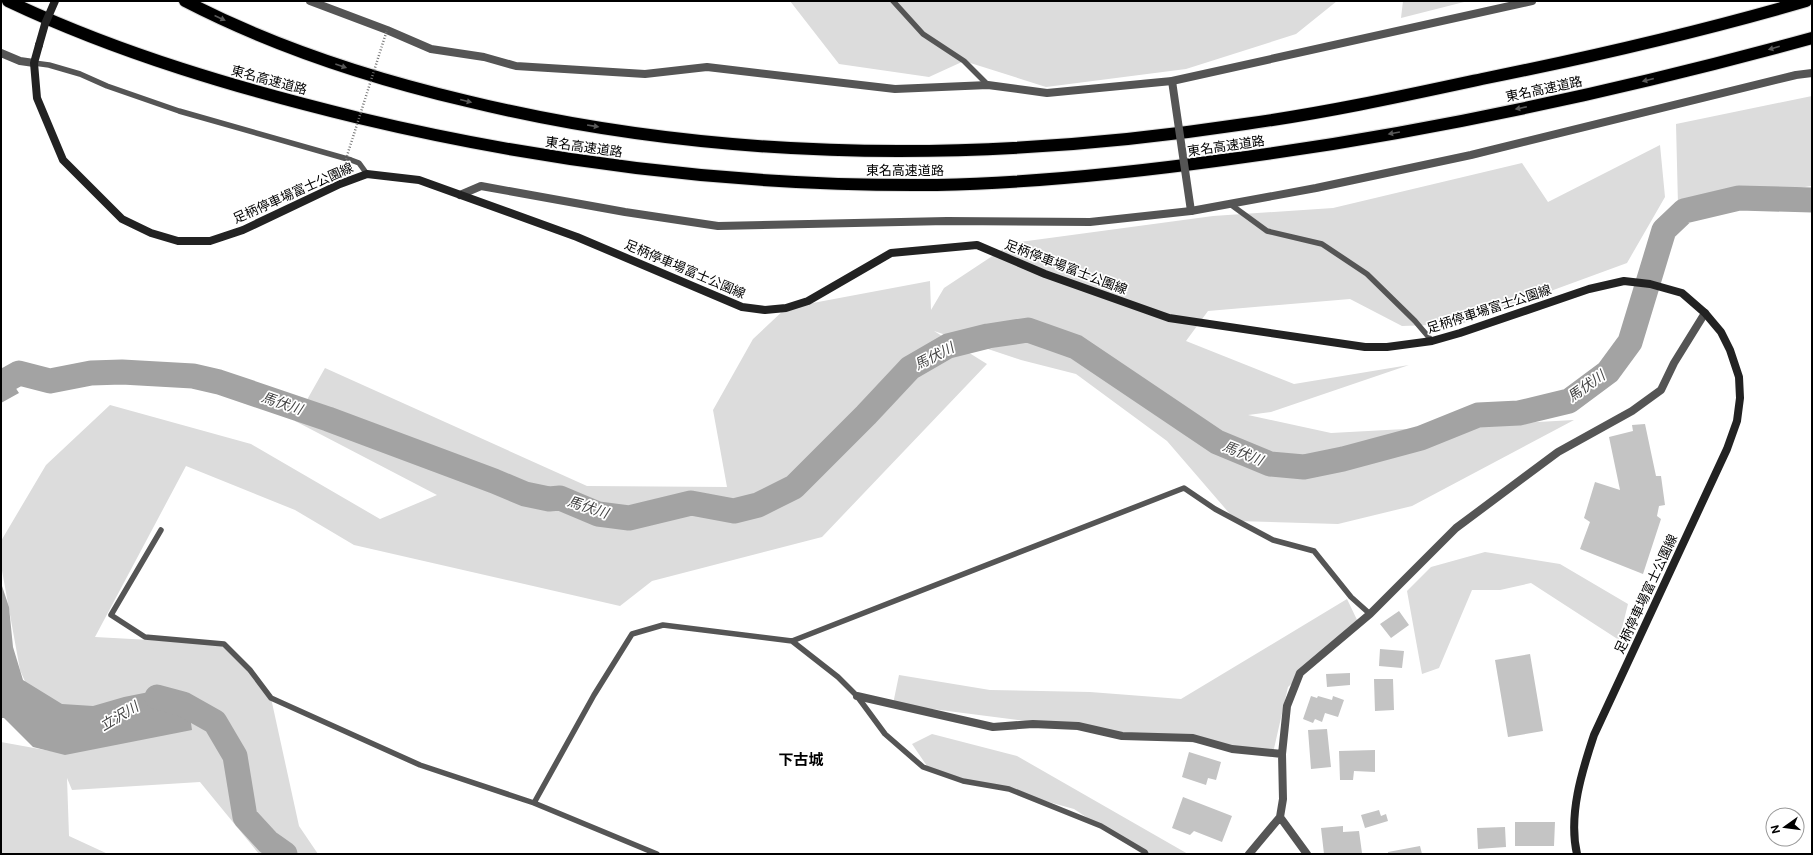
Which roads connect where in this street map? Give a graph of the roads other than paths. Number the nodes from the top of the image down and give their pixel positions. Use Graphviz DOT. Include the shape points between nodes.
graph roads {
  1 [pos="8,1"];
  2 [pos="55,1"];
  3 [pos="185,1"];
  4 [pos="310,1"];
  5 [pos="893,1"];
  6 [pos="1532,1"];
  7 [pos="1806,1"];
  8 [pos="1812,38"];
  9 [pos="1,53"];
  10 [pos="34,63"];
  11 [pos="1812,73"];
  12 [pos="1172,81"];
  13 [pos="988,85"];
  14 [pos="367,174"];
  15 [pos="460,195"];
  16 [pos="1230,204"];
  17 [pos="1191,211"];
  18 [pos="1705,313"];
  19 [pos="1432,341"];
  20 [pos="162,530"];
  21 [pos="1370,614"];
  22 [pos="792,641"];
  23 [pos="857,696"];
  24 [pos="1282,754"];
  25 [pos="534,803"];
  26 [pos="1280,817"];
  27 [pos="657,854"];
  28 [pos="1146,854"];
  29 [pos="1249,854"];
  30 [pos="1306,854"];
  31 [pos="1577,854"];
  8 -- 1 [label="highway, 東名高速道路, one-way" via="1598,92 1417,129 1283,152 1135,172 1031,181 937,185 834,184 730,178 637,168 546,156 442,137 272,96 206,77 137,53"];
  2 -- 10 [label="main road, 足柄停車場富士公園線, bridge" via="45,24"];
  3 -- 7 [label="highway, 東名高速道路, one-way" via="253,33 348,69 428,92 554,120 636,133 842,151 1025,148 1244,124 1372,103 1589,57"];
  4 -- 13 [label="street" via="431,48 484,57 516,66 645,74 707,67 895,89"];
  5 -- 13 [label="lane" via="922,34 964,61"];
  6 -- 12 [label="street"];
  9 -- 10 [label="street" via="20,61"];
  10 -- 14 [label="lane" via="80,74 179,111 359,163"];
  10 -- 14 [label="main road, 足柄停車場富士公園線" via="36,98 64,160 122,219 151,233 178,241 210,241 243,230"];
  11 -- 16 [label="street" via="1774,80 1471,155"];
  12 -- 13 [label="street" via="1047,93"];
  12 -- 17 [label="street, bridge"];
  14 -- 15 [label="main road, 足柄停車場富士公園線" via="419,180"];
  15 -- 17 [label="street" via="481,186 718,226 947,221 1090,222"];
  15 -- 19 [label="main road, 足柄停車場富士公園線" via="577,237 742,307 765,310 786,308 808,301 892,253 977,245 1045,274 1169,318 1365,347"];
  16 -- 17 [label="street"];
  16 -- 19 [label="lane" via="1267,231 1322,244 1367,274"];
  18 -- 19 [label="main road, 足柄停車場富士公園線" via="1682,293 1650,284 1624,281 1588,289"];
  18 -- 21 [label="street" via="1674,363 1661,390 1632,411 1558,452 1456,528"];
  18 -- 31 [label="main road, 足柄停車場富士公園線" via="1721,332 1739,377 1737,421 1594,735 1580,780 1575,817"];
  20 -- 25 [label="lane" via="111,615 145,637 224,644 250,670 271,698 420,765"];
  21 -- 22 [label="lane" via="1351,597 1314,551 1273,540 1215,509 1184,488"];
  21 -- 24 [label="street" via="1300,672 1287,706"];
  22 -- 23 [label="lane" via="838,677"];
  22 -- 25 [label="lane" via="663,625 632,634 594,695"];
  23 -- 24 [label="street" via="993,726 1078,726 1122,736 1193,738 1232,749"];
  23 -- 28 [label="lane" via="885,734 923,767 963,781 1009,789 1101,826"];
  24 -- 26 [label="street" via="1283,799"];
  25 -- 27 [label="lane"];
  26 -- 29 [label="street"];
  26 -- 30 [label="street"];
}
